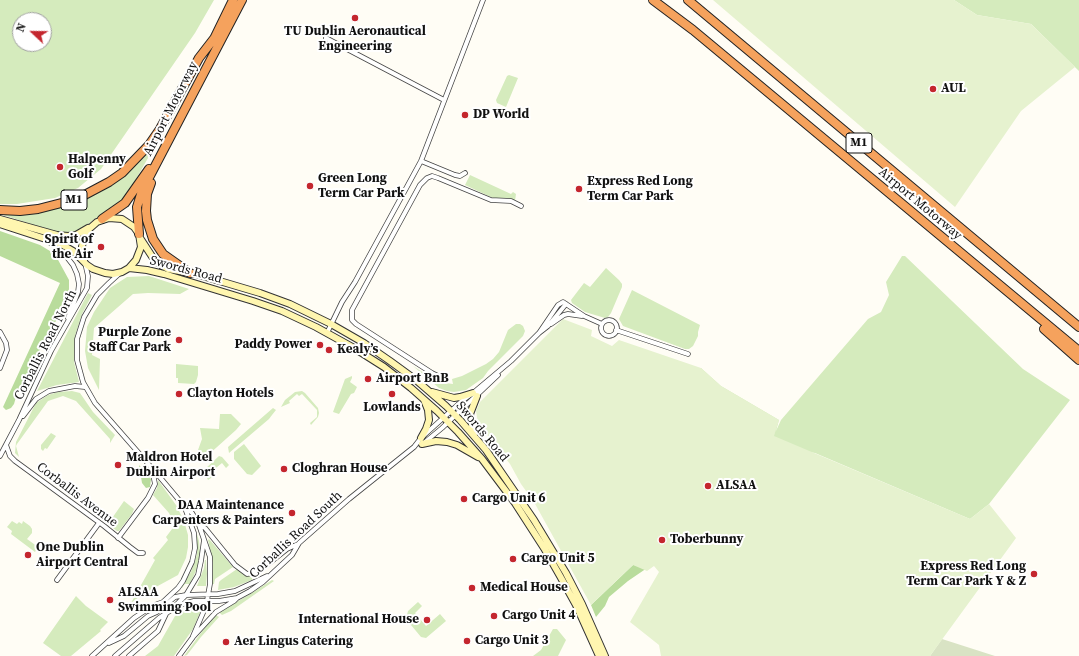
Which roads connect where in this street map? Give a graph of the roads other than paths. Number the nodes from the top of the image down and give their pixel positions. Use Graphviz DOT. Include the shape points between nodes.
graph roads {
  1 [pos="233,0"];
  2 [pos="241,0"];
  3 [pos="483,0"];
  4 [pos="653,0"];
  5 [pos="658,0"];
  6 [pos="688,0"];
  7 [pos="693,30"];
  8 [pos="216,36"];
  9 [pos="326,38"];
  10 [pos="444,100"];
  11 [pos="162,154"];
  12 [pos="421,161"];
  13 [pos="465,173"];
  14 [pos="521,206"];
  15 [pos="0,210"];
  16 [pos="0,218"];
  17 [pos="102,220"];
  18 [pos="0,224"];
  19 [pos="91,226"];
  20 [pos="41,234"];
  21 [pos="140,236"];
  22 [pos="945,240"];
  23 [pos="85,262"];
  24 [pos="129,268"];
  25 [pos="122,272"];
  26 [pos="190,273"];
  27 [pos="566,304"];
  28 [pos="584,316"];
  29 [pos="331,324"];
  30 [pos="602,324"];
  31 [pos="548,326"];
  32 [pos="64,327"];
  33 [pos="1079,327"];
  34 [pos="616,330"];
  35 [pos="0,332"];
  36 [pos="327,333"];
  37 [pos="539,333"];
  38 [pos="1079,351"];
  39 [pos="688,354"];
  40 [pos="1079,360"];
  41 [pos="0,368"];
  42 [pos="446,378"];
  43 [pos="86,387"];
  44 [pos="429,390"];
  45 [pos="475,395"];
  46 [pos="423,398"];
  47 [pos="453,413"];
  48 [pos="19,420"];
  49 [pos="446,420"];
  50 [pos="474,435"];
  51 [pos="421,441"];
  52 [pos="6,445"];
  53 [pos="0,456"];
  54 [pos="482,458"];
  55 [pos="152,469"];
  56 [pos="184,506"];
  57 [pos="99,523"];
  58 [pos="199,525"];
  59 [pos="118,538"];
  60 [pos="204,539"];
  61 [pos="299,543"];
  62 [pos="143,553"];
  63 [pos="269,575"];
  64 [pos="57,580"];
  65 [pos="208,594"];
  66 [pos="186,595"];
  67 [pos="237,598"];
  68 [pos="207,601"];
  69 [pos="173,608"];
  70 [pos="167,612"];
  71 [pos="193,637"];
  72 [pos="106,644"];
  73 [pos="92,656"];
  74 [pos="115,656"];
  75 [pos="129,656"];
  76 [pos="179,656"];
  77 [pos="599,656"];
  78 [pos="606,656"];
  1 -- 8 [label="highway, Airport Motorway / M1"];
  2 -- 11 [label="highway, Airport Motorway"];
  3 -- 10 [label="street"];
  4 -- 7 [label="highway, Airport Motorway / M1"];
  5 -- 7 [label="highway, M1"];
  6 -- 33 [label="highway, Airport Motorway / M1"];
  7 -- 22 [label="highway, Airport Motorway / M1"];
  8 -- 15 [label="highway, M1" via="199,58 160,129 149,145 122,173 77,199 38,209"];
  8 -- 17 [label="highway, Airport Motorway / M1" via="150,168 125,203"];
  9 -- 10 [label="street"];
  10 -- 12 [label="street"];
  11 -- 21 [label="highway, Airport Motorway" via="139,199 137,207"];
  11 -- 26 [label="highway" via="147,194 146,220 157,247 170,260"];
  12 -- 13 [label="street" via="455,175"];
  12 -- 29 [label="street"];
  14 -- 42 [label="street" via="511,201 491,200 432,176 427,178 420,185 352,310 352,320 356,324 432,373"];
  16 -- 20 [label="main road"];
  17 -- 19 [label="main road"];
  17 -- 21 [label="main road" via="122,219 134,227"];
  18 -- 20 [label="main road"];
  19 -- 20 [label="main road" via="76,235"];
  19 -- 23 [label="main road" via="83,240"];
  20 -- 23 [label="main road" via="67,247"];
  20 -- 32 [label="street" via="66,256 77,274 78,292"];
  21 -- 24 [label="main road" via="139,253"];
  21 -- 26 [label="main road, Swords Road" via="150,256 161,265"];
  22 -- 38 [label="highway, Airport Motorway / M1"];
  22 -- 40 [label="highway, M1"];
  23 -- 25 [label="main road" via="97,271 113,274"];
  23 -- 32 [label="street, Corballis Road North" via="87,288"];
  24 -- 25 [label="main road"];
  24 -- 36 [label="main road, Swords Road" via="164,274 253,301 282,311"];
  25 -- 43 [label="street" via="98,295 80,328 76,348 77,360"];
  26 -- 29 [label="main road, Swords Road" via="260,293"];
  27 -- 28 [label="street"];
  27 -- 31 [label="street"];
  27 -- 37 [label="street" via="562,302 558,305"];
  28 -- 30 [label="street"];
  28 -- 31 [label="street" via="564,315"];
  29 -- 36 [label="street"];
  29 -- 44 [label="main road, Swords Road" via="377,352"];
  30 -- 34 [label="street" via="611,320"];
  30 -- 34 [label="street" via="602,332 606,335 611,335"];
  31 -- 37 [label="street"];
  32 -- 48 [label="street, Corballis Road North"];
  34 -- 39 [label="street"];
  35 -- 41 [label="street" via="7,350"];
  36 -- 46 [label="main road, Swords Road" via="384,367"];
  37 -- 45 [label="street, Corballis Road South"];
  43 -- 48 [label="street" via="60,388 46,392"];
  43 -- 55 [label="street" via="95,403"];
  44 -- 45 [label="main road" via="454,398"];
  44 -- 47 [label="main road, Swords Road"];
  45 -- 47 [label="street, Corballis Road South" via="462,400"];
  45 -- 50 [label="main road" via="470,414"];
  46 -- 49 [label="main road, Swords Road"];
  46 -- 51 [label="main road" via="429,422"];
  47 -- 49 [label="street, Corballis Road South"];
  47 -- 50 [label="main road, Swords Road"];
  48 -- 52 [label="street, Corballis Road North"];
  49 -- 51 [label="street, Corballis Road South"];
  49 -- 51 [label="street, Corballis Road South"];
  49 -- 54 [label="main road, Swords Road"];
  50 -- 78 [label="main road, Swords Road" via="501,470 549,544 582,604"];
  51 -- 54 [label="main road" via="447,442"];
  51 -- 61 [label="street, Corballis Road South"];
  52 -- 53 [label="street, Corballis Road North"];
  52 -- 57 [label="street, Corballis Avenue" via="15,461"];
  54 -- 77 [label="main road, Swords Road" via="544,548 576,605"];
  55 -- 56 [label="street"];
  55 -- 59 [label="street" via="155,484 148,498"];
  56 -- 58 [label="street"];
  56 -- 72 [label="street" via="194,533 195,548 183,581 163,602 134,618"];
  57 -- 59 [label="street, Corballis Avenue"];
  57 -- 64 [label="street"];
  58 -- 60 [label="street, Corballis Road South"];
  58 -- 61 [label="street" via="205,528 235,565 247,574 258,571"];
  59 -- 62 [label="street, Corballis Avenue" via="134,550"];
  60 -- 65 [label="street, Corballis Road South" via="210,557"];
  60 -- 66 [label="street" via="200,568"];
  61 -- 63 [label="street, Corballis Road South" via="292,555"];
  63 -- 65 [label="street" via="235,591"];
  63 -- 67 [label="street, Corballis Road South" via="254,589"];
  65 -- 66 [label="street"];
  65 -- 68 [label="street, Corballis Road South"];
  66 -- 69 [label="street"];
  66 -- 72 [label="street" via="175,597 124,636"];
  67 -- 68 [label="street"];
  67 -- 71 [label="street, Corballis Road South" via="216,612"];
  68 -- 69 [label="street" via="190,601"];
  68 -- 71 [label="street, Corballis Road South"];
  69 -- 70 [label="street"];
  70 -- 74 [label="street"];
  70 -- 75 [label="street" via="158,631"];
  71 -- 76 [label="street, Corballis Road South"];
  72 -- 73 [label="street"];
}
